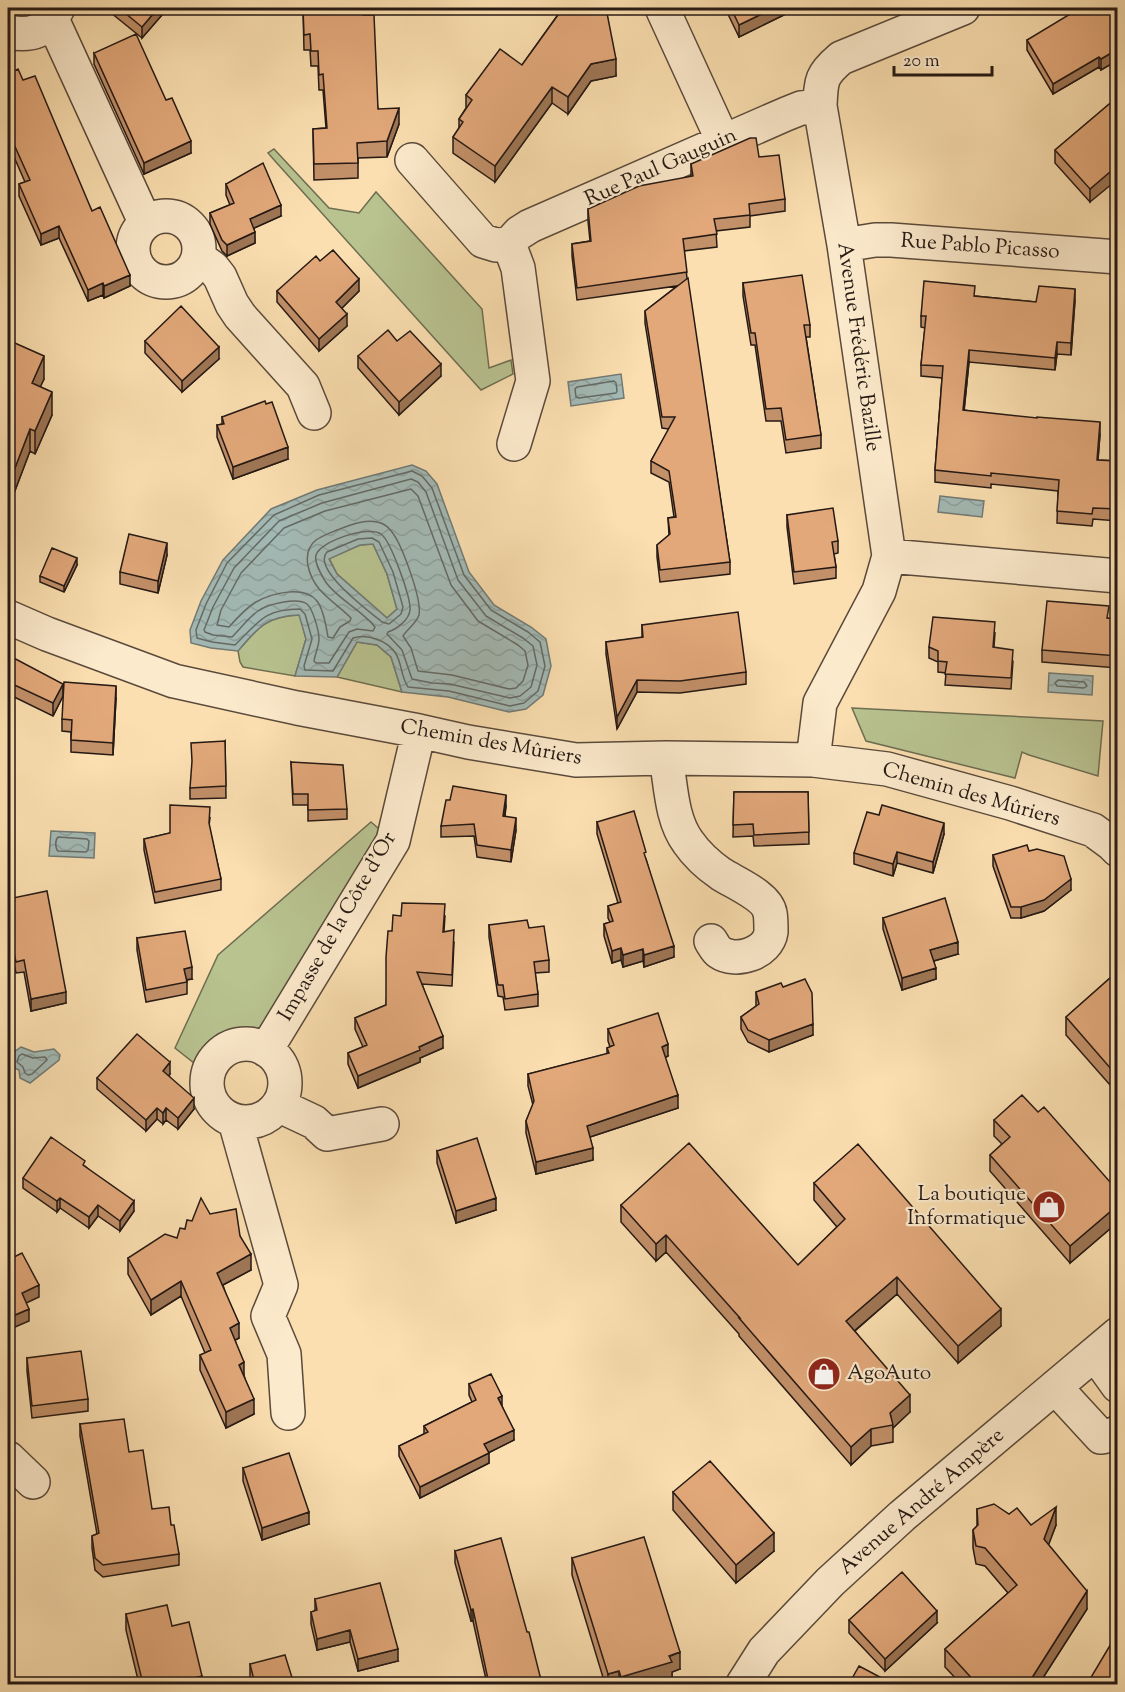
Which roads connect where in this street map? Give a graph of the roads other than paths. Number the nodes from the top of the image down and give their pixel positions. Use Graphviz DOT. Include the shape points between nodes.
graph roads {
  1 [pos="662,8"];
  2 [pos="963,8"];
  3 [pos="55,13"];
  4 [pos="8,32"];
  5 [pos="820,106"];
  6 [pos="723,141"];
  7 [pos="412,160"];
  8 [pos="146,222"];
  9 [pos="509,244"];
  10 [pos="844,244"];
  11 [pos="198,257"];
  12 [pos="1118,257"];
  13 [pos="314,413"];
  14 [pos="514,444"];
  15 [pos="889,556"];
  16 [pos="1118,576"];
  17 [pos="8,617"];
  18 [pos="419,731"];
  19 [pos="666,758"];
  20 [pos="813,760"];
  21 [pos="1118,850"];
  22 [pos="711,941"];
  23 [pos="266,1050"];
  24 [pos="279,1105"];
  25 [pos="235,1121"];
  26 [pos="382,1124"];
  27 [pos="1106,1344"];
  28 [pos="1118,1386"];
  29 [pos="1055,1387"];
  30 [pos="288,1413"];
  31 [pos="1117,1434"];
  32 [pos="8,1458"];
  33 [pos="33,1482"];
  34 [pos="743,1684"];
  1 -- 6 [label="street"];
  2 -- 5 [label="street, Avenue Frédéric Bazille" via="841,58 827,70 821,84"];
  3 -- 4 [label="street" via="38,32"];
  3 -- 8 [label="street"];
  5 -- 6 [label="street, Rue Paul Gauguin" via="801,108"];
  5 -- 10 [label="street, Avenue Frédéric Bazille"];
  6 -- 9 [label="street, Rue Paul Gauguin" via="530,226"];
  7 -- 9 [label="street" via="483,241"];
  8 -- 11 [label="street" via="158,216 184,221 194,231"];
  8 -- 11 [label="street" via="136,233 134,260 153,280 181,279 192,270"];
  9 -- 14 [label="street" via="518,268 533,381"];
  10 -- 12 [label="street, Rue Pablo Picasso" via="891,240"];
  10 -- 15 [label="street, Avenue Frédéric Bazille"];
  11 -- 13 [label="street" via="213,268 236,310 303,387"];
  15 -- 16 [label="street"];
  15 -- 20 [label="street, Avenue Frédéric Bazille" via="879,591 820,703"];
  17 -- 18 [label="street, Chemin des Mûriers" via="174,681"];
  18 -- 19 [label="street, Chemin des Mûriers" via="576,760"];
  18 -- 23 [label="street, Impasse de la Côte d'Or" via="393,841"];
  19 -- 20 [label="street, Chemin des Mûriers"];
  19 -- 22 [label="street" via="675,814 686,840 720,873 762,899 770,911 771,933 763,947 748,956 733,957 718,951"];
  20 -- 21 [label="street, Chemin des Mûriers" via="886,769 1010,803 1093,830"];
  23 -- 24 [label="street" via="283,1069 284,1094"];
  23 -- 25 [label="street" via="245,1044 234,1046 213,1062 208,1074 210,1098 215,1107"];
  24 -- 25 [label="street" via="260,1120"];
  24 -- 26 [label="street" via="314,1122 327,1134"];
  25 -- 30 [label="street" via="281,1285 268,1316 284,1354"];
  27 -- 28 [label="street"];
  27 -- 29 [label="street, Avenue André Ampère"];
  29 -- 31 [label="street" via="1101,1437"];
  29 -- 34 [label="street, Avenue André Ampère" via="830,1582 764,1651"];
  32 -- 33 [label="street"];
}
